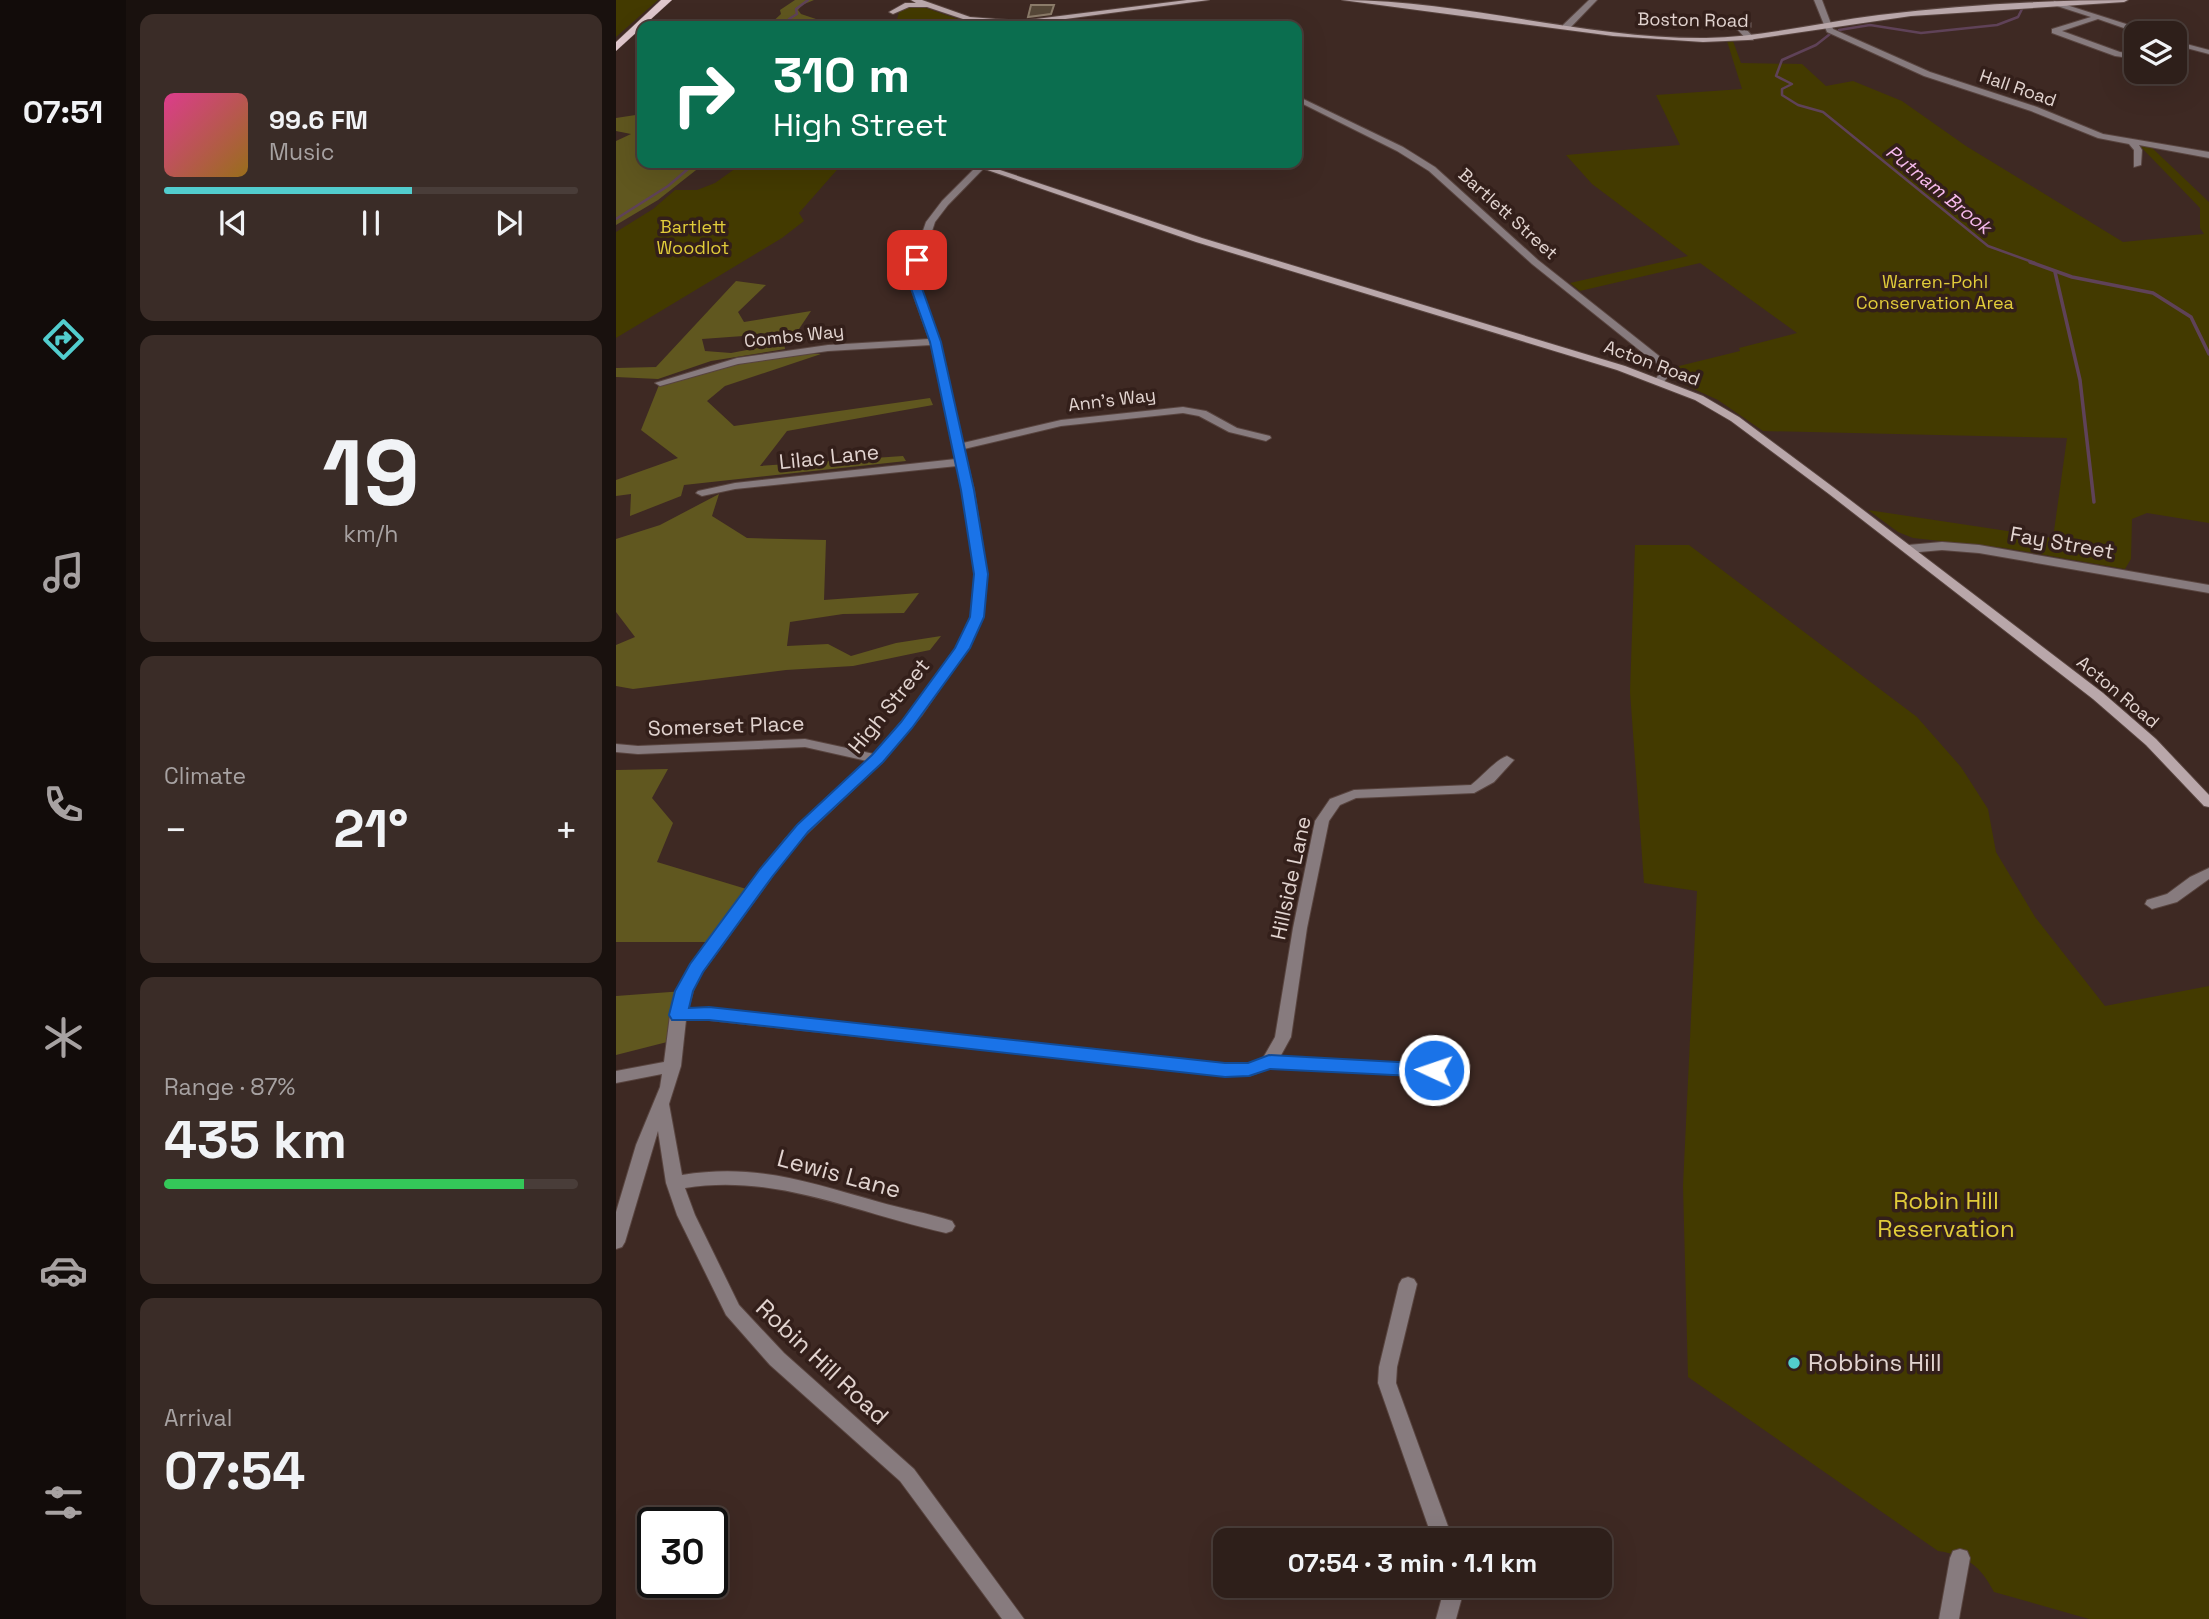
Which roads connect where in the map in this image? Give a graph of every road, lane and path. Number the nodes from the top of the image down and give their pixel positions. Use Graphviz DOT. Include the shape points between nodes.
graph roads {
  1 [pos="667,0"];
  2 [pos="896,0"];
  3 [pos="915,0"];
  4 [pos="1147,0"];
  5 [pos="1205,0"];
  6 [pos="1346,0"];
  7 [pos="1593,0"];
  8 [pos="1818,0"];
  9 [pos="2124,0"];
  10 [pos="2046,2"];
  11 [pos="2057,3"];
  12 [pos="930,6"];
  13 [pos="1121,9"];
  14 [pos="893,12"];
  15 [pos="1088,16"];
  16 [pos="2095,18"];
  17 [pos="642,21"];
  18 [pos="890,21"];
  19 [pos="985,21"];
  20 [pos="1026,21"];
  21 [pos="1076,21"];
  22 [pos="1827,25"];
  23 [pos="637,26"];
  24 [pos="1566,27"];
  25 [pos="2124,27"];
  26 [pos="1741,28"];
  27 [pos="1750,38"];
  28 [pos="2187,46"];
  29 [pos="616,48"];
  30 [pos="2209,52"];
  31 [pos="2124,55"];
  32 [pos="1302,100"];
  33 [pos="2132,141"];
  34 [pos="2209,155"];
  35 [pos="2137,165"];
  36 [pos="976,168"];
  37 [pos="991,168"];
  38 [pos="935,342"];
  39 [pos="1659,381"];
  40 [pos="660,383"];
  41 [pos="1266,438"];
  42 [pos="958,447"];
  43 [pos="961,462"];
  44 [pos="702,493"];
  45 [pos="1908,549"];
  46 [pos="2209,589"];
  47 [pos="616,748"];
  48 [pos="877,759"];
  49 [pos="1507,760"];
  50 [pos="2209,803"];
  51 [pos="2209,873"];
  52 [pos="2152,904"];
  53 [pos="678,1015"];
  54 [pos="1269,1062"];
  55 [pos="673,1066"];
  56 [pos="1443,1071"];
  57 [pos="616,1077"];
  58 [pos="662,1106"];
  59 [pos="676,1183"];
  60 [pos="946,1226"];
  61 [pos="616,1242"];
  62 [pos="1408,1283"];
  63 [pos="1439,1528"];
  64 [pos="1961,1558"];
  65 [pos="1452,1598"];
  66 [pos="1014,1619"];
  67 [pos="1446,1619"];
  68 [pos="1949,1619"];
  1 -- 17 [label="main road"];
  2 -- 14 [label="main road"];
  3 -- 12 [label="main road"];
  4 -- 13 [label="main road"];
  5 -- 13 [label="main road"];
  6 -- 24 [label="main road, Boston Road"];
  7 -- 24 [label="street"];
  8 -- 22 [label="street"];
  9 -- 11 [label="main road, Boston Road"];
  10 -- 11 [label="main road, Boston Road"];
  10 -- 22 [label="main road, Boston Road"];
  11 -- 16 [label="street"];
  12 -- 14 [label="main road" via="908,5"];
  12 -- 19 [label="main road"];
  13 -- 15 [label="main road"];
  14 -- 18 [label="main road"];
  15 -- 20 [label="main road"];
  15 -- 21 [label="main road"];
  16 -- 25 [label="street"];
  16 -- 31 [label="street" via="2055,31"];
  22 -- 27 [label="main road, Boston Road"];
  22 -- 33 [label="street, Hall Road" via="1947,82 2101,135"];
  23 -- 29 [label="main road"];
  24 -- 27 [label="main road, Boston Road" via="1660,38"];
  26 -- 27 [label="street"];
  28 -- 30 [label="street"];
  32 -- 39 [label="street, Bartlett Street" via="1432,169 1535,262 1669,369"];
  33 -- 34 [label="street, Hall Road"];
  33 -- 35 [label="street" via="2138,150"];
  36 -- 38 [label="street, High Street" via="931,222 912,277"];
  37 -- 39 [label="main road, Acton Road" via="1233,251"];
  38 -- 40 [label="street, Combs Way" via="828,348 737,360"];
  38 -- 42 [label="street, High Street"];
  39 -- 45 [label="main road, Acton Road" via="1735,419"];
  41 -- 42 [label="street, Ann's Way" via="1183,410 1061,423"];
  42 -- 43 [label="street, High Street"];
  43 -- 44 [label="street, Lilac Lane"];
  43 -- 48 [label="street, High Street" via="981,574 977,617 951,665"];
  45 -- 46 [label="street, Fay Street" via="1979,549"];
  45 -- 50 [label="main road, Acton Road" via="2124,718"];
  47 -- 48 [label="street, Somerset Place" via="805,743"];
  48 -- 53 [label="street, High Street" via="780,855 696,969"];
  49 -- 54 [label="street, Hillside Lane" via="1474,789 1354,794 1329,808 1322,821 1305,902 1283,1037"];
  51 -- 52 [label="street" via="2172,898"];
  53 -- 54 [label="street" via="709,1014 1225,1070 1249,1070"];
  53 -- 55 [label="street, High Street"];
  54 -- 56 [label="street"];
  55 -- 57 [label="street"];
  55 -- 58 [label="street, High Street"];
  58 -- 59 [label="street, Robin Hill Road"];
  58 -- 61 [label="street, High Street" via="647,1138"];
  59 -- 60 [label="street, Lewis Lane" via="743,1177 789,1181"];
  59 -- 66 [label="street, Robin Hill Road" via="686,1215 738,1318 907,1475"];
  62 -- 63 [label="street" via="1387,1383"];
  64 -- 68 [label="street"];
  65 -- 67 [label="street"];
}
